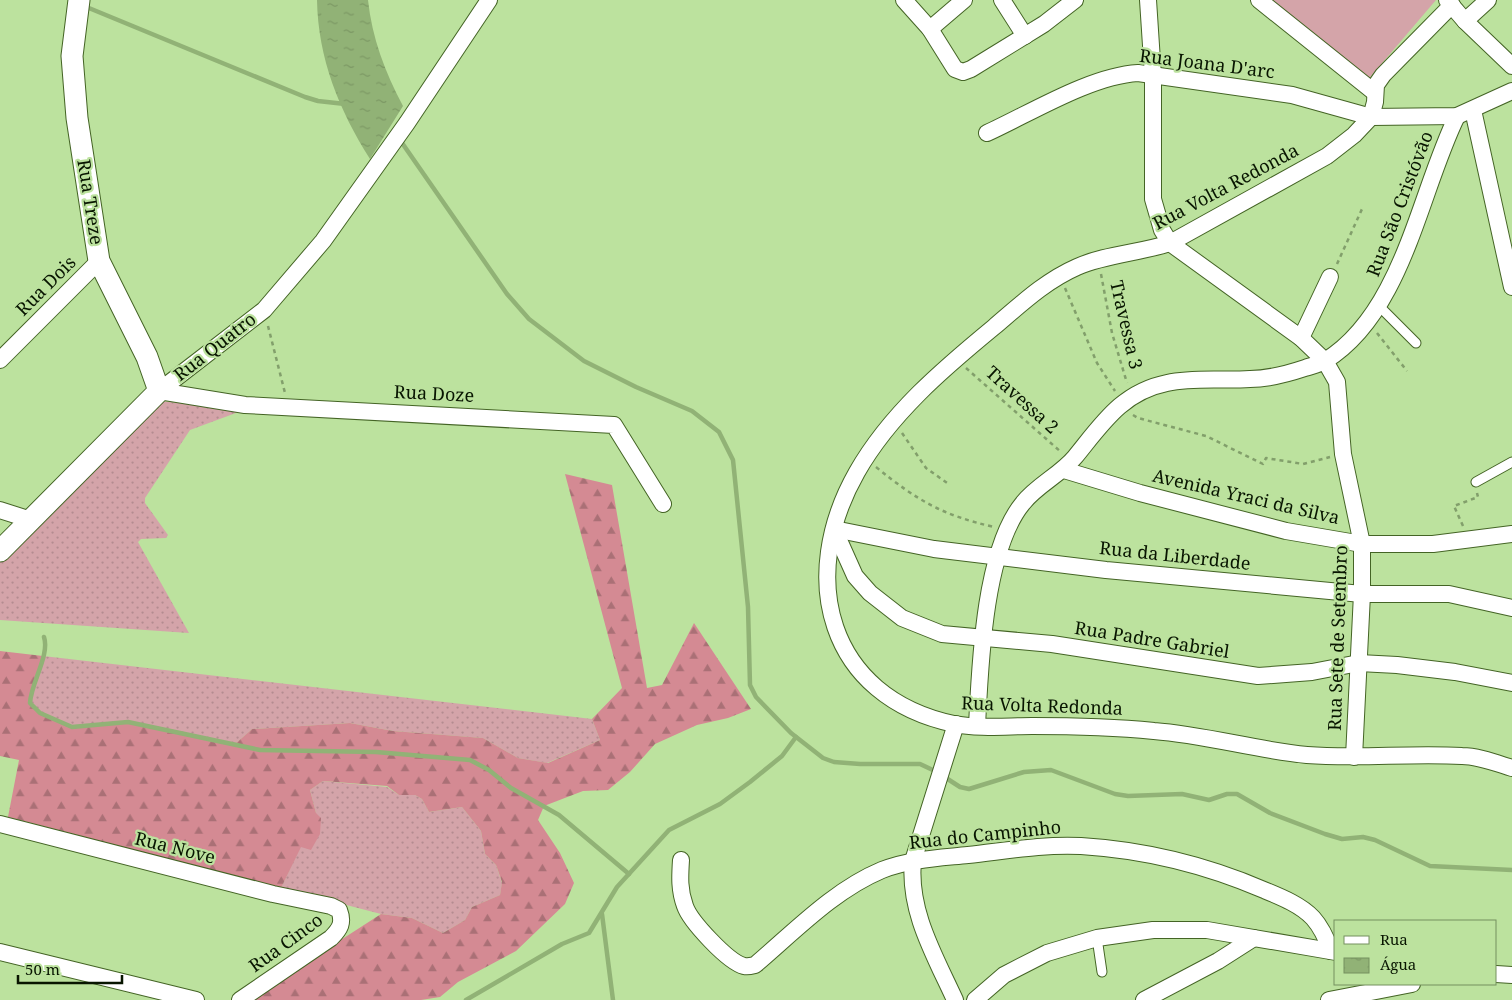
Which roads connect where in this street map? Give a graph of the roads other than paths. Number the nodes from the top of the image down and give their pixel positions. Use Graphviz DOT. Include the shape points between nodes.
graph roads {
  1 [pos="489,0"];
  2 [pos="904,0"];
  3 [pos="964,0"];
  4 [pos="1002,0"];
  5 [pos="1075,0"];
  6 [pos="1148,0"];
  7 [pos="1259,0"];
  8 [pos="1488,0"];
  9 [pos="1449,3"];
  10 [pos="78,8"];
  11 [pos="1465,21"];
  12 [pos="930,29"];
  13 [pos="1025,36"];
  14 [pos="1512,66"];
  15 [pos="1153,76"];
  16 [pos="1512,91"];
  17 [pos="1374,92"];
  18 [pos="1473,110"];
  19 [pos="1457,116"];
  20 [pos="1371,117"];
  21 [pos="987,133"];
  22 [pos="1170,243"];
  23 [pos="99,260"];
  24 [pos="1330,277"];
  25 [pos="1512,287"];
  26 [pos="1378,305"];
  27 [pos="1301,338"];
  28 [pos="1416,343"];
  29 [pos="0,360"];
  30 [pos="1325,362"];
  31 [pos="159,391"];
  32 [pos="1512,462"];
  33 [pos="1068,466"];
  34 [pos="1476,482"];
  35 [pos="663,504"];
  36 [pos="0,510"];
  37 [pos="31,520"];
  38 [pos="834,529"];
  39 [pos="1512,534"];
  40 [pos="1362,544"];
  41 [pos="0,551"];
  42 [pos="999,557"];
  43 [pos="1362,594"];
  44 [pos="1512,608"];
  45 [pos="983,639"];
  46 [pos="1358,663"];
  47 [pos="1512,683"];
  48 [pos="956,724"];
  49 [pos="977,726"];
  50 [pos="1354,757"];
  51 [pos="1512,768"];
  52 [pos="0,824"];
  53 [pos="681,860"];
  54 [pos="913,860"];
  55 [pos="339,910"];
  56 [pos="1097,938"];
  57 [pos="1254,938"];
  58 [pos="0,952"];
  59 [pos="1333,952"];
  60 [pos="1102,972"];
  61 [pos="1497,974"];
  62 [pos="1512,975"];
  63 [pos="1407,985"];
  64 [pos="196,1000"];
  65 [pos="240,1000"];
  66 [pos="955,1000"];
  67 [pos="976,1000"];
  68 [pos="1144,1000"];
  69 [pos="1329,1000"];
  1 -- 31 [label="street, Rua Quatro" via="323,242 264,310"];
  2 -- 12 [label="street"];
  3 -- 12 [label="street"];
  4 -- 13 [label="street"];
  5 -- 13 [label="street"];
  6 -- 15 [label="street"];
  7 -- 17 [label="street"];
  8 -- 11 [label="street"];
  9 -- 11 [label="street"];
  9 -- 17 [label="street" via="1388,69"];
  10 -- 23 [label="street, Rua Treze" via="72,56 77,118"];
  11 -- 14 [label="street"];
  12 -- 13 [label="street" via="956,69 963,72"];
  15 -- 20 [label="street, Rua Joana D'arc" via="1292,95"];
  15 -- 21 [label="street, Rua Joana D'arc" via="1138,73 1112,76"];
  15 -- 22 [label="street" via="1153,199 1159,222"];
  16 -- 18 [label="street"];
  17 -- 20 [label="street"];
  18 -- 19 [label="street"];
  18 -- 25 [label="street"];
  19 -- 20 [label="street"];
  19 -- 26 [label="street, Rua São Cristóvão" via="1402,259"];
  20 -- 22 [label="street, Rua Volta Redonda" via="1361,130 1327,156"];
  22 -- 27 [label="street, Rua Sete de Setembro"];
  22 -- 38 [label="street, Rua Volta Redonda" via="1146,251 1098,259 1060,275 1037,290 956,358 894,422 865,458 842,504"];
  23 -- 29 [label="street, Rua Dois"];
  23 -- 31 [label="street, Rua Treze" via="147,357"];
  24 -- 27 [label="street"];
  26 -- 28 [label="lane"];
  26 -- 30 [label="street, Rua São Cristóvão" via="1368,322"];
  27 -- 30 [label="street, Rua Sete de Setembro"];
  30 -- 33 [label="street, Rua São Cristóvão" via="1267,378 1165,383 1127,400 1106,419"];
  30 -- 40 [label="street, Rua Sete de Setembro" via="1337,382 1343,454"];
  31 -- 35 [label="street, Rua Doze" via="245,405 614,425"];
  31 -- 37 [label="street, Rua Quatro"];
  32 -- 34 [label="lane"];
  33 -- 40 [label="street, Avenida Yraci da Silva" via="1140,493 1286,531"];
  33 -- 42 [label="street, Rua São Cristóvão" via="1022,503"];
  36 -- 37 [label="street"];
  37 -- 41 [label="street, Rua Quatro"];
  38 -- 42 [label="street, Rua da Liberdade" via="934,549"];
  38 -- 45 [label="street, Rua Padre Gabriel" via="855,576 884,606 902,618 942,634"];
  38 -- 48 [label="street, Rua Volta Redonda" via="829,550 827,597 836,631 845,648 859,669 893,700 922,714"];
  39 -- 40 [label="street, Avenida Yraci da Silva" via="1433,544"];
  40 -- 43 [label="street, Rua Sete de Setembro"];
  42 -- 43 [label="street, Rua da Liberdade"];
  42 -- 45 [label="street, Rua São Cristóvão" via="986,610"];
  43 -- 44 [label="street, Rua da Liberdade" via="1449,594"];
  43 -- 46 [label="street, Rua Sete de Setembro"];
  45 -- 46 [label="street, Rua Padre Gabriel" via="1052,644 1258,676 1312,672"];
  45 -- 49 [label="street, Rua São Cristóvão"];
  46 -- 47 [label="street, Rua Padre Gabriel" via="1445,670"];
  46 -- 50 [label="street, Rua Sete de Setembro"];
  48 -- 49 [label="street, Rua Volta Redonda"];
  48 -- 54 [label="street"];
  49 -- 50 [label="street, Rua Volta Redonda" via="1078,726 1154,731 1277,751"];
  50 -- 51 [label="street, Rua Volta Redonda" via="1465,756"];
  52 -- 55 [label="street, Rua Nove"];
  53 -- 54 [label="street, Rua do Campinho" via="680,888 685,908 706,937 746,967 755,965 835,897 882,870"];
  54 -- 59 [label="street, Rua do Campinho" via="1024,848 1080,846 1179,860 1207,868 1299,907 1319,926"];
  54 -- 66 [label="street" via="915,906"];
  55 -- 65 [label="street, Rua Cinco" via="340,928 331,938"];
  56 -- 57 [label="street" via="1176,929 1207,930"];
  56 -- 60 [label="lane"];
  56 -- 67 [label="street" via="1066,946 1026,963 1004,975"];
  57 -- 59 [label="street"];
  57 -- 68 [label="street"];
  58 -- 64 [label="street"];
  61 -- 62 [label="street"];
  63 -- 69 [label="street"];
}
